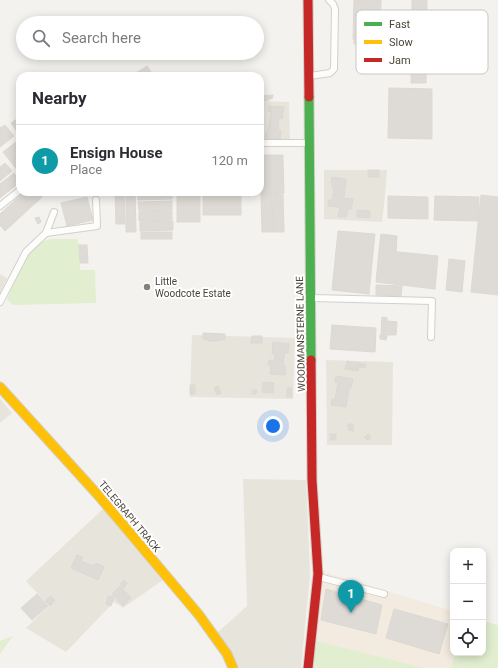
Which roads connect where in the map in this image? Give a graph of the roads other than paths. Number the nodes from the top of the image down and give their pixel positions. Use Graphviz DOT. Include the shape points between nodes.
graph roads {
  1 [pos="308,0"];
  2 [pos="329,0"];
  3 [pos="308,76"];
  4 [pos="264,143"];
  5 [pos="309,143"];
  6 [pos="16,193"];
  7 [pos="96,200"];
  8 [pos="0,206"];
  9 [pos="54,212"];
  10 [pos="46,233"];
  11 [pos="311,298"];
  12 [pos="0,302"];
  13 [pos="431,337"];
  14 [pos="0,387"];
  15 [pos="317,576"];
  16 [pos="384,594"];
  17 [pos="233,668"];
  18 [pos="308,668"];
  1 -- 3 [label="street, WOODMANSTERNE LANE"];
  2 -- 3 [label="lane" via="335,9 334,69 330,73"];
  3 -- 5 [label="street, WOODMANSTERNE LANE"];
  4 -- 5 [label="lane"];
  5 -- 11 [label="street, WOODMANSTERNE LANE"];
  6 -- 8 [label="lane"];
  7 -- 10 [label="lane" via="97,226"];
  9 -- 10 [label="lane"];
  10 -- 12 [label="lane" via="26,252"];
  11 -- 13 [label="lane" via="432,301"];
  11 -- 15 [label="street, WOODMANSTERNE LANE" via="312,480"];
  14 -- 17 [label="street, TELEGRAPH TRACK" via="98,494 199,615 227,654"];
  15 -- 16 [label="lane"];
  15 -- 18 [label="street, WOODMANSTERNE LANE"];
}
